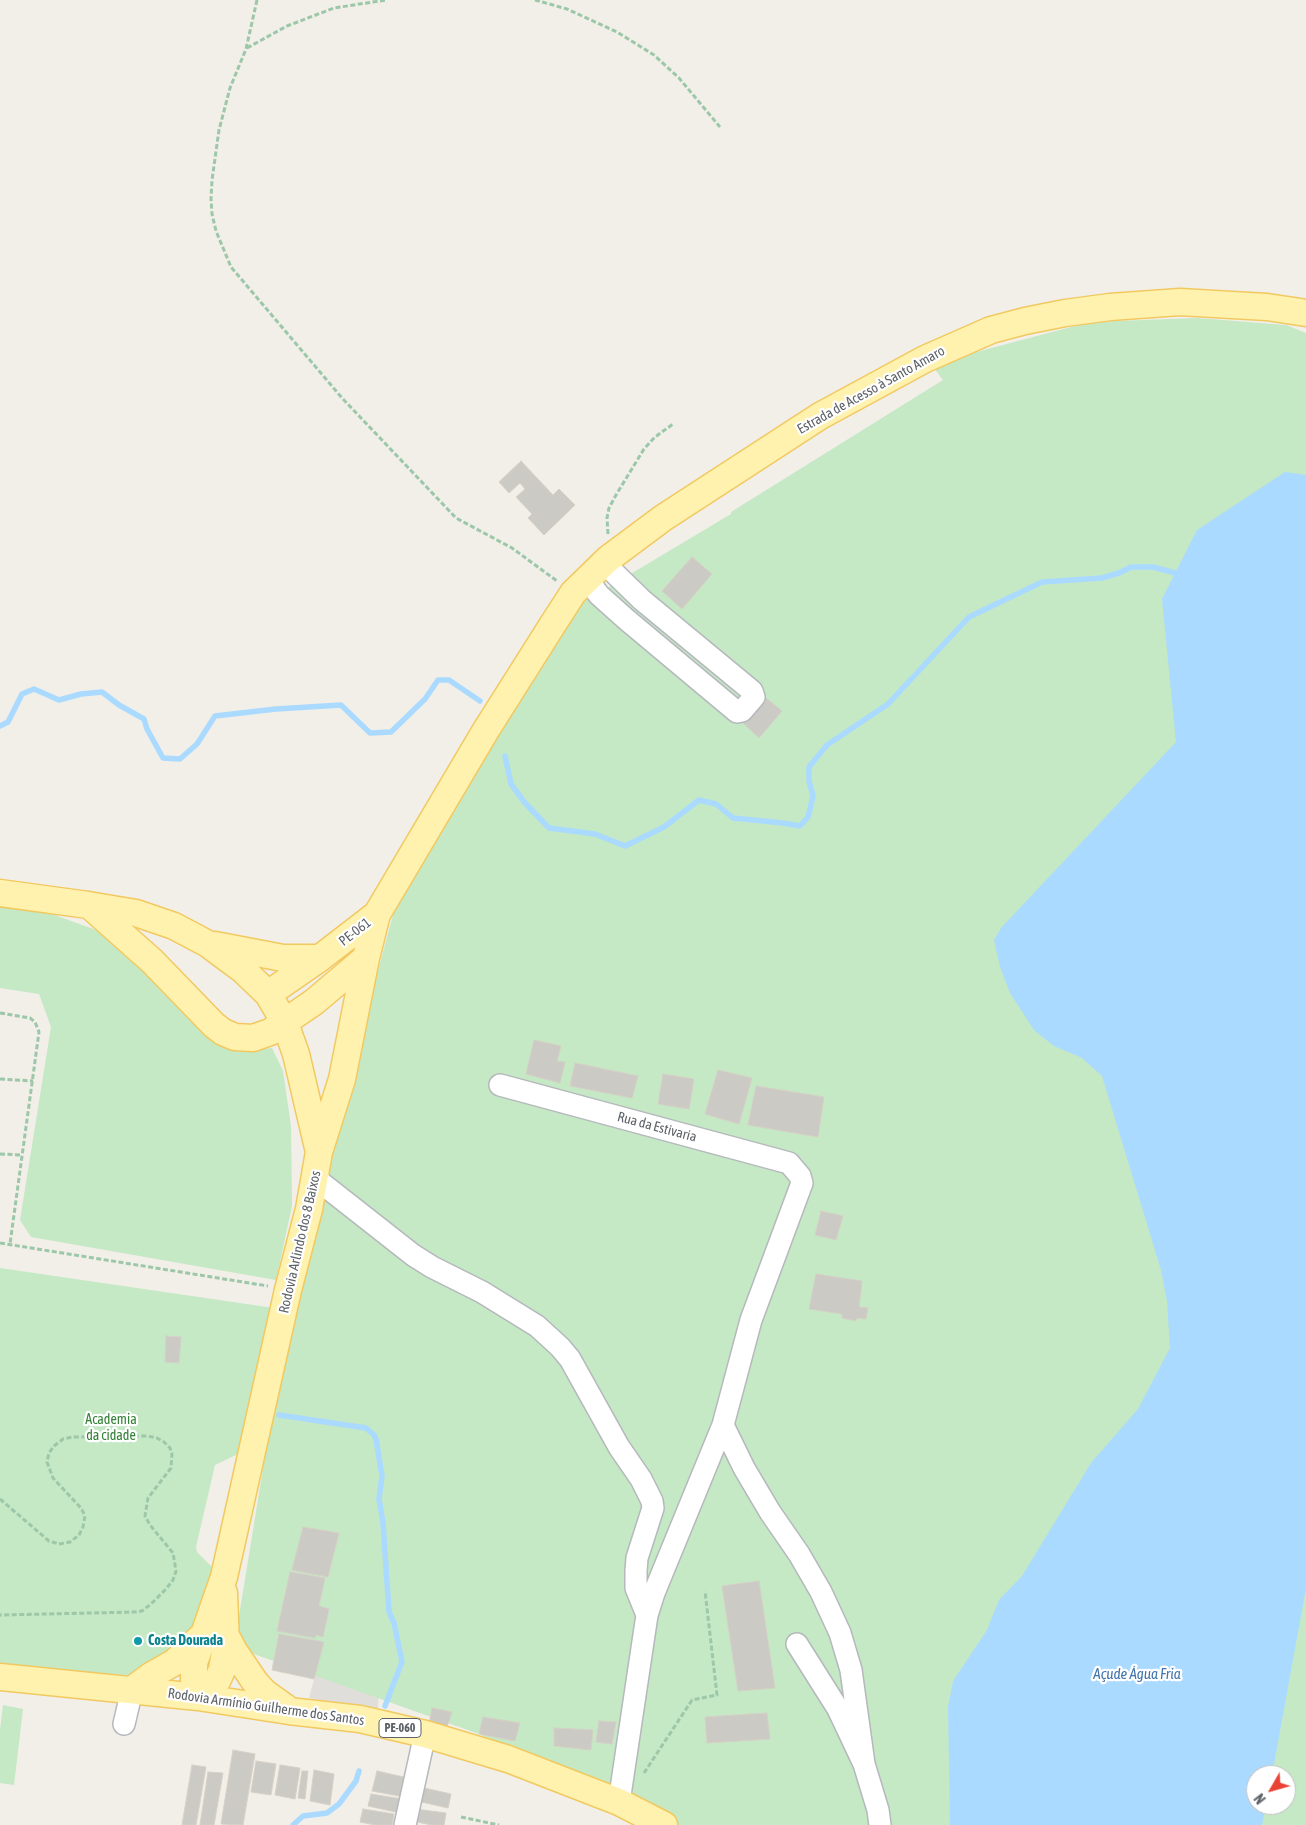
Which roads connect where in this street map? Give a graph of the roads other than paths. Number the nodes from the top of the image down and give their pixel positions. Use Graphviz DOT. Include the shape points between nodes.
graph roads {
  1 [pos="1306,313"];
  2 [pos="593,573"];
  3 [pos="0,894"];
  4 [pos="88,904"];
  5 [pos="377,914"];
  6 [pos="208,944"];
  7 [pos="320,958"];
  8 [pos="366,958"];
  9 [pos="268,994"];
  10 [pos="286,1023"];
  11 [pos="500,1085"];
  12 [pos="319,1152"];
  13 [pos="315,1178"];
  14 [pos="723,1425"];
  15 [pos="647,1615"];
  16 [pos="214,1635"];
  17 [pos="797,1644"];
  18 [pos="0,1677"];
  19 [pos="132,1690"];
  20 [pos="205,1698"];
  21 [pos="289,1711"];
  22 [pos="124,1724"];
  23 [pos="425,1734"];
  24 [pos="864,1764"];
  25 [pos="621,1794"];
  26 [pos="405,1825"];
  27 [pos="664,1825"];
  28 [pos="880,1825"];
  1 -- 2 [label="main road, Estrada de Acesso à Santo Amaro" via="1180,302 1065,313 991,330 925,359 820,416 663,518"];
  2 -- 2 [label="street" via="600,595 737,712 742,711 754,697 752,691 642,600"];
  2 -- 5 [label="main road, Estrada de Acesso à Santo Amaro / PE-061" via="492,720"];
  3 -- 4 [label="main road, Rodovia Arlindo dos 8 Baixos"];
  4 -- 6 [label="main road, Rodovia Arlindo dos 8 Baixos" via="152,918"];
  4 -- 10 [label="main road" via="137,947 223,1032 235,1037 253,1038"];
  5 -- 7 [label="main road, PE-061 / PE-061"];
  5 -- 8 [label="main road, PE-061 / PE-061"];
  6 -- 7 [label="main road" via="283,958"];
  6 -- 9 [label="main road, Rodovia Arlindo dos 8 Baixos" via="236,964"];
  7 -- 9 [label="main road, PE-061"];
  8 -- 10 [label="main road"];
  8 -- 12 [label="main road, PE-061" via="342,1079"];
  9 -- 10 [label="main road, Rodovia Arlindo dos 8 Baixos"];
  10 -- 12 [label="main road, Rodovia Arlindo dos 8 Baixos"];
  11 -- 14 [label="street, Rua da Estivaria" via="789,1163 800,1176 802,1183 751,1320"];
  12 -- 13 [label="main road, Rodovia Arlindo dos 8 Baixos / PE-061"];
  13 -- 15 [label="street" via="413,1255 537,1326 570,1360 652,1501 653,1508 636,1571 636,1588"];
  13 -- 16 [label="main road, Rodovia Arlindo dos 8 Baixos / PE-061" via="224,1577"];
  14 -- 15 [label="street"];
  14 -- 24 [label="street" via="744,1468 821,1592 840,1633 851,1670"];
  15 -- 25 [label="street"];
  16 -- 19 [label="main road"];
  16 -- 20 [label="main road, Rodovia Arlindo dos 8 Baixos / PE-061" via="226,1646 222,1670"];
  16 -- 21 [label="main road" via="234,1651 264,1692"];
  17 -- 24 [label="street" via="838,1709"];
  18 -- 19 [label="main road, Rodovia Armínio Guilherme dos Santos / PE-060"];
  19 -- 20 [label="main road, Rodovia Armínio Guilherme dos Santos / PE-060"];
  19 -- 22 [label="street"];
  20 -- 21 [label="main road, Rodovia Armínio Guilherme dos Santos / PE-060"];
  21 -- 23 [label="main road, Rodovia Armínio Guilherme dos Santos / PE-060" via="360,1719"];
  23 -- 25 [label="main road, Rodovia Armínio Guilherme dos Santos / PE-060"];
  23 -- 26 [label="street"];
  24 -- 28 [label="street"];
  25 -- 27 [label="main road, Rodovia Armínio Guilherme dos Santos / PE-060"];
}
